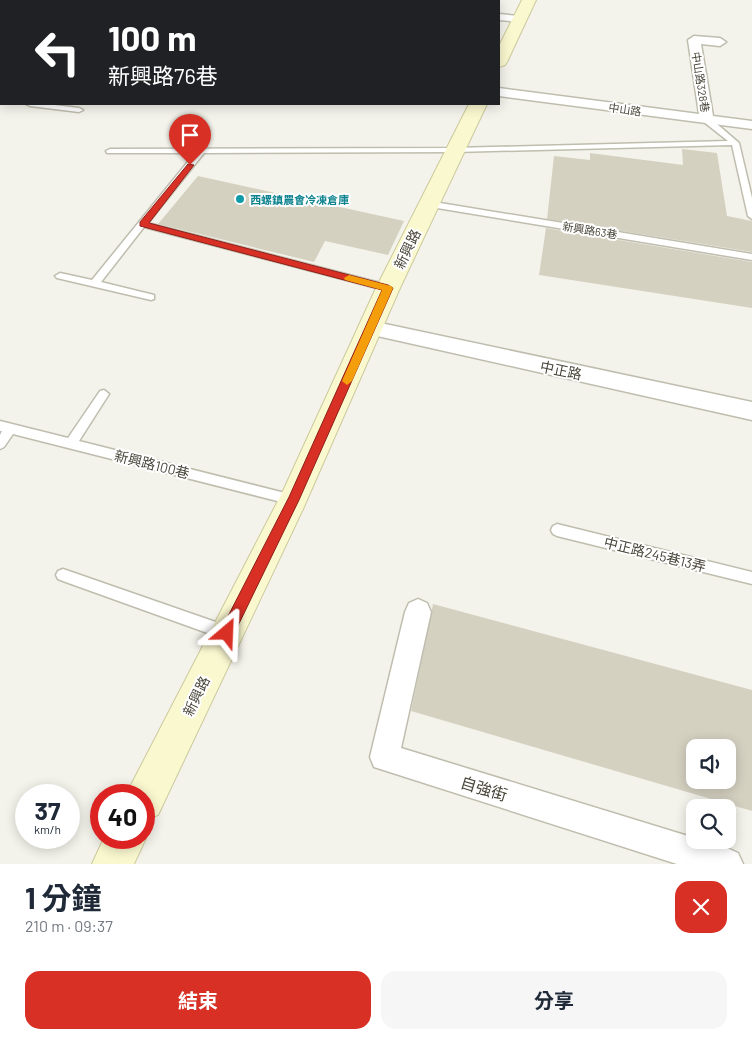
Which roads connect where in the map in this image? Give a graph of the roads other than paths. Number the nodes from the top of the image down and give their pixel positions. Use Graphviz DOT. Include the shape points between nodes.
graph roads {
  1 [pos="529,0"];
  2 [pos="500,17"];
  3 [pos="519,19"];
  4 [pos="720,42"];
  5 [pos="500,60"];
  6 [pos="500,92"];
  7 [pos="38,105"];
  8 [pos="478,105"];
  9 [pos="79,110"];
  10 [pos="707,120"];
  11 [pos="752,125"];
  12 [pos="735,143"];
  13 [pos="202,150"];
  14 [pos="455,150"];
  15 [pos="110,151"];
  16 [pos="428,204"];
  17 [pos="752,216"];
  18 [pos="143,224"];
  19 [pos="752,257"];
  20 [pos="60,276"];
  21 [pos="94,284"];
  22 [pos="388,288"];
  23 [pos="151,297"];
  24 [pos="371,328"];
  25 [pos="104,394"];
  26 [pos="752,412"];
  27 [pos="5,428"];
  28 [pos="0,444"];
  29 [pos="71,444"];
  30 [pos="293,500"];
  31 [pos="557,530"];
  32 [pos="63,575"];
  33 [pos="752,578"];
  34 [pos="418,612"];
  35 [pos="227,633"];
  36 [pos="152,784"];
  37 [pos="120,849"];
  38 [pos="112,864"];
  39 [pos="728,864"];
  1 -- 3 [label="street"];
  2 -- 3 [label="street"];
  3 -- 5 [label="street"];
  4 -- 10 [label="street, 中山路328巷" via="694,40"];
  6 -- 10 [label="street, 中山路"];
  7 -- 9 [label="lane"];
  8 -- 14 [label="street, 新興路"];
  10 -- 11 [label="street, 中山路"];
  10 -- 12 [label="lane"];
  12 -- 14 [label="lane"];
  12 -- 17 [label="lane"];
  13 -- 14 [label="lane"];
  13 -- 15 [label="lane"];
  13 -- 18 [label="lane"];
  14 -- 16 [label="street, 新興路"];
  16 -- 19 [label="lane, 新興路63巷"];
  16 -- 22 [label="street, 新興路"];
  18 -- 21 [label="lane"];
  18 -- 22 [label="lane"];
  20 -- 21 [label="lane"];
  21 -- 23 [label="lane"];
  22 -- 24 [label="street, 新興路"];
  24 -- 26 [label="street, 中正路"];
  24 -- 30 [label="street, 新興路"];
  25 -- 29 [label="lane"];
  27 -- 28 [label="lane, 新興路100巷"];
  27 -- 29 [label="lane, 新興路100巷"];
  29 -- 30 [label="lane, 新興路100巷"];
  30 -- 35 [label="street, 新興路"];
  31 -- 33 [label="lane, 中正路245巷13弄"];
  32 -- 35 [label="lane"];
  34 -- 39 [label="street, 自強街" via="384,757"];
  35 -- 36 [label="street, 新興路"];
  37 -- 38 [label="street"];
}
